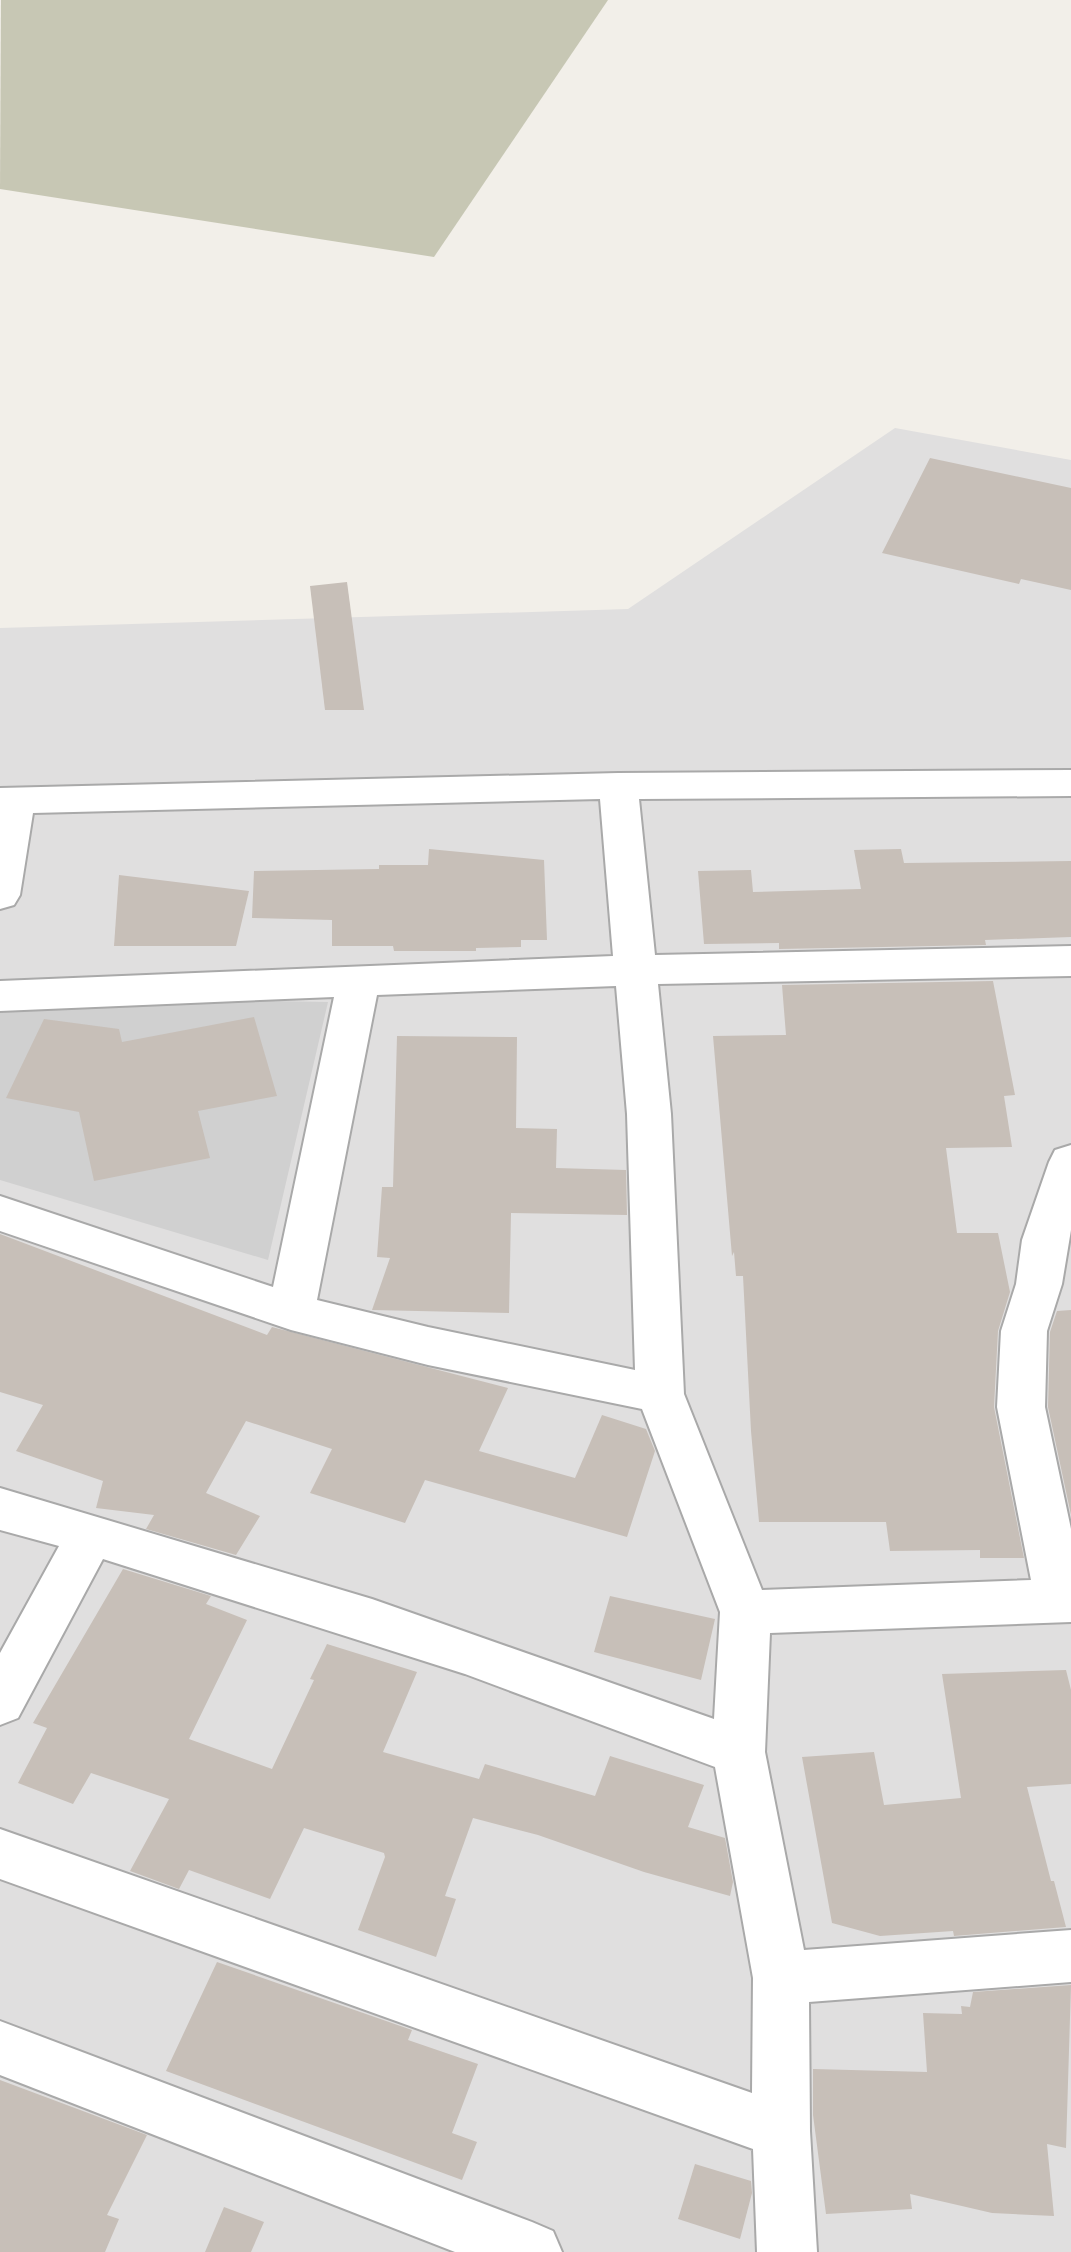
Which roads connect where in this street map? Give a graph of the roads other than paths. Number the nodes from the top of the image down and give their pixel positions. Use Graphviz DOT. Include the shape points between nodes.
graph roads {
  1 [pos="1071,783"];
  2 [pos="618,786"];
  3 [pos="8,801"];
  4 [pos="0,895"];
  5 [pos="1071,961"];
  6 [pos="636,970"];
  7 [pos="358,984"];
  8 [pos="0,996"];
  9 [pos="1071,1162"];
  10 [pos="0,1213"];
  11 [pos="1055,1284"];
  12 [pos="291,1312"];
  13 [pos="660,1394"];
  14 [pos="0,1509"];
  15 [pos="91,1534"];
  16 [pos="1066,1600"];
  17 [pos="745,1612"];
  18 [pos="0,1702"];
  19 [pos="739,1752"];
  20 [pos="0,1854"];
  21 [pos="1071,1956"];
  22 [pos="781,1978"];
  23 [pos="0,2048"];
  24 [pos="781,2131"];
  25 [pos="532,2252"];
  26 [pos="787,2252"];
  1 -- 2 [label="street"];
  2 -- 3 [label="street"];
  2 -- 6 [label="street"];
  3 -- 4 [label="street"];
  5 -- 6 [label="street"];
  6 -- 7 [label="street"];
  6 -- 13 [label="street" via="649,1114"];
  7 -- 8 [label="street"];
  7 -- 12 [label="street"];
  9 -- 11 [label="street" via="1045,1240"];
  10 -- 12 [label="street"];
  11 -- 16 [label="street" via="1024,1331 1021,1407"];
  12 -- 13 [label="street"];
  13 -- 17 [label="street"];
  14 -- 15 [label="street"];
  15 -- 18 [label="street"];
  15 -- 19 [label="street" via="361,1616"];
  16 -- 17 [label="street"];
  17 -- 19 [label="street"];
  19 -- 22 [label="street"];
  20 -- 24 [label="street"];
  21 -- 22 [label="street"];
  22 -- 24 [label="street"];
  23 -- 25 [label="street"];
  24 -- 26 [label="street"];
}
